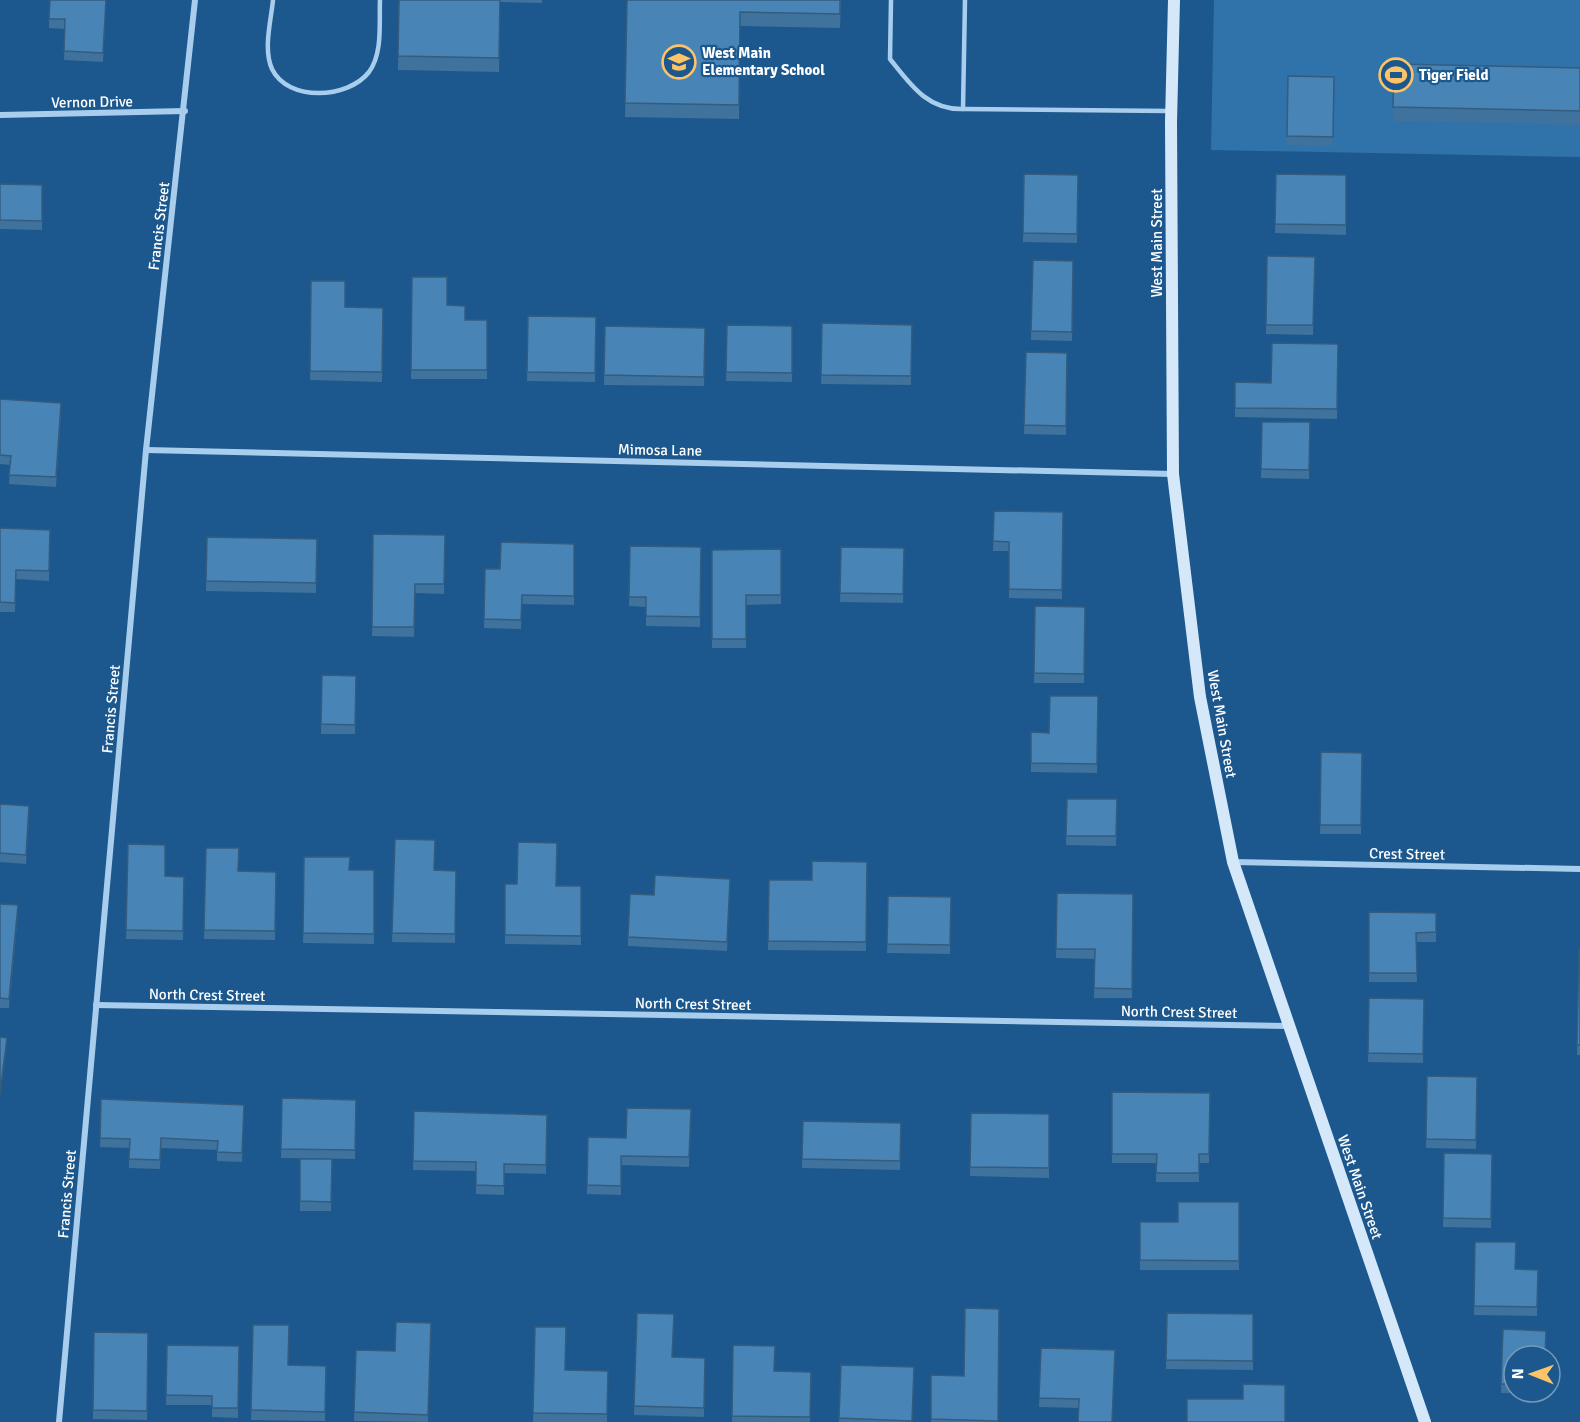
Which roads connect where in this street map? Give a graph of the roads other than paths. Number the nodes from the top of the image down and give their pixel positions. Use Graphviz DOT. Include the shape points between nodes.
graph roads {
  1 [pos="195,0"];
  2 [pos="273,0"];
  3 [pos="380,0"];
  4 [pos="891,0"];
  5 [pos="965,0"];
  6 [pos="1174,0"];
  7 [pos="963,109"];
  8 [pos="185,111"];
  9 [pos="1172,111"];
  10 [pos="0,115"];
  11 [pos="146,450"];
  12 [pos="1173,474"];
  13 [pos="1233,862"];
  14 [pos="1580,869"];
  15 [pos="96,1005"];
  16 [pos="1290,1026"];
  17 [pos="59,1422"];
  18 [pos="1425,1422"];
  1 -- 8 [label="street, Francis Street"];
  2 -- 3 [label="lane" via="268,57 273,70 291,87 315,92 344,89 369,72 379,44"];
  4 -- 7 [label="lane" via="890,59 920,96 947,110"];
  5 -- 7 [label="lane"];
  6 -- 9 [label="main road, West Main Street"];
  7 -- 9 [label="lane"];
  8 -- 10 [label="street, Vernon Drive"];
  8 -- 11 [label="street, Francis Street"];
  9 -- 12 [label="main road, West Main Street"];
  11 -- 12 [label="street, Mimosa Lane"];
  11 -- 15 [label="street, Francis Street"];
  12 -- 13 [label="main road, West Main Street" via="1200,697"];
  13 -- 14 [label="street, Crest Street"];
  13 -- 16 [label="main road, West Main Street"];
  15 -- 16 [label="street, North Crest Street"];
  15 -- 17 [label="street, Francis Street"];
  16 -- 18 [label="main road, West Main Street"];
}
